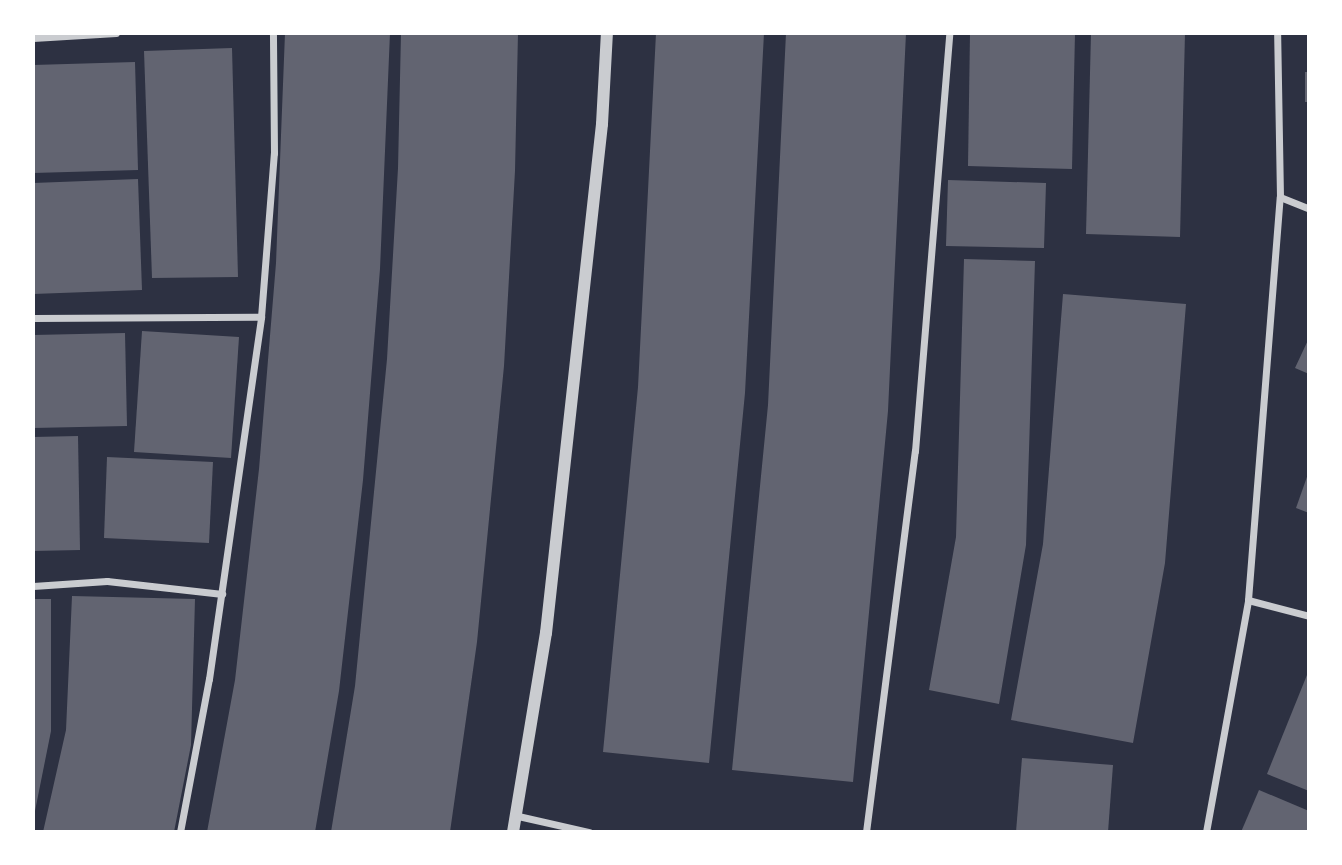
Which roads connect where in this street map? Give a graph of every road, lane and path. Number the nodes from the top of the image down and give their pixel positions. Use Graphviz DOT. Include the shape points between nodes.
graph roads {
  1 [pos="116,33"];
  2 [pos="273,33"];
  3 [pos="607,33"];
  4 [pos="949,33"];
  5 [pos="1277,33"];
  6 [pos="33,38"];
  7 [pos="1280,197"];
  8 [pos="1309,209"];
  9 [pos="261,317"];
  10 [pos="33,318"];
  11 [pos="33,586"];
  12 [pos="222,594"];
  13 [pos="1248,600"];
  14 [pos="1309,616"];
  15 [pos="518,816"];
  16 [pos="180,832"];
  17 [pos="513,832"];
  18 [pos="589,832"];
  19 [pos="866,832"];
  20 [pos="1206,832"];
  1 -- 6 [label="street"];
  2 -- 9 [label="street" via="274,153"];
  3 -- 15 [label="street" via="602,124 546,633"];
  4 -- 19 [label="street" via="915,452"];
  5 -- 7 [label="street"];
  7 -- 8 [label="street"];
  7 -- 13 [label="street"];
  9 -- 10 [label="street"];
  9 -- 12 [label="street"];
  11 -- 12 [label="street" via="107,582"];
  12 -- 16 [label="street"];
  13 -- 14 [label="street"];
  13 -- 20 [label="street"];
  15 -- 17 [label="street"];
  15 -- 18 [label="street"];
}
